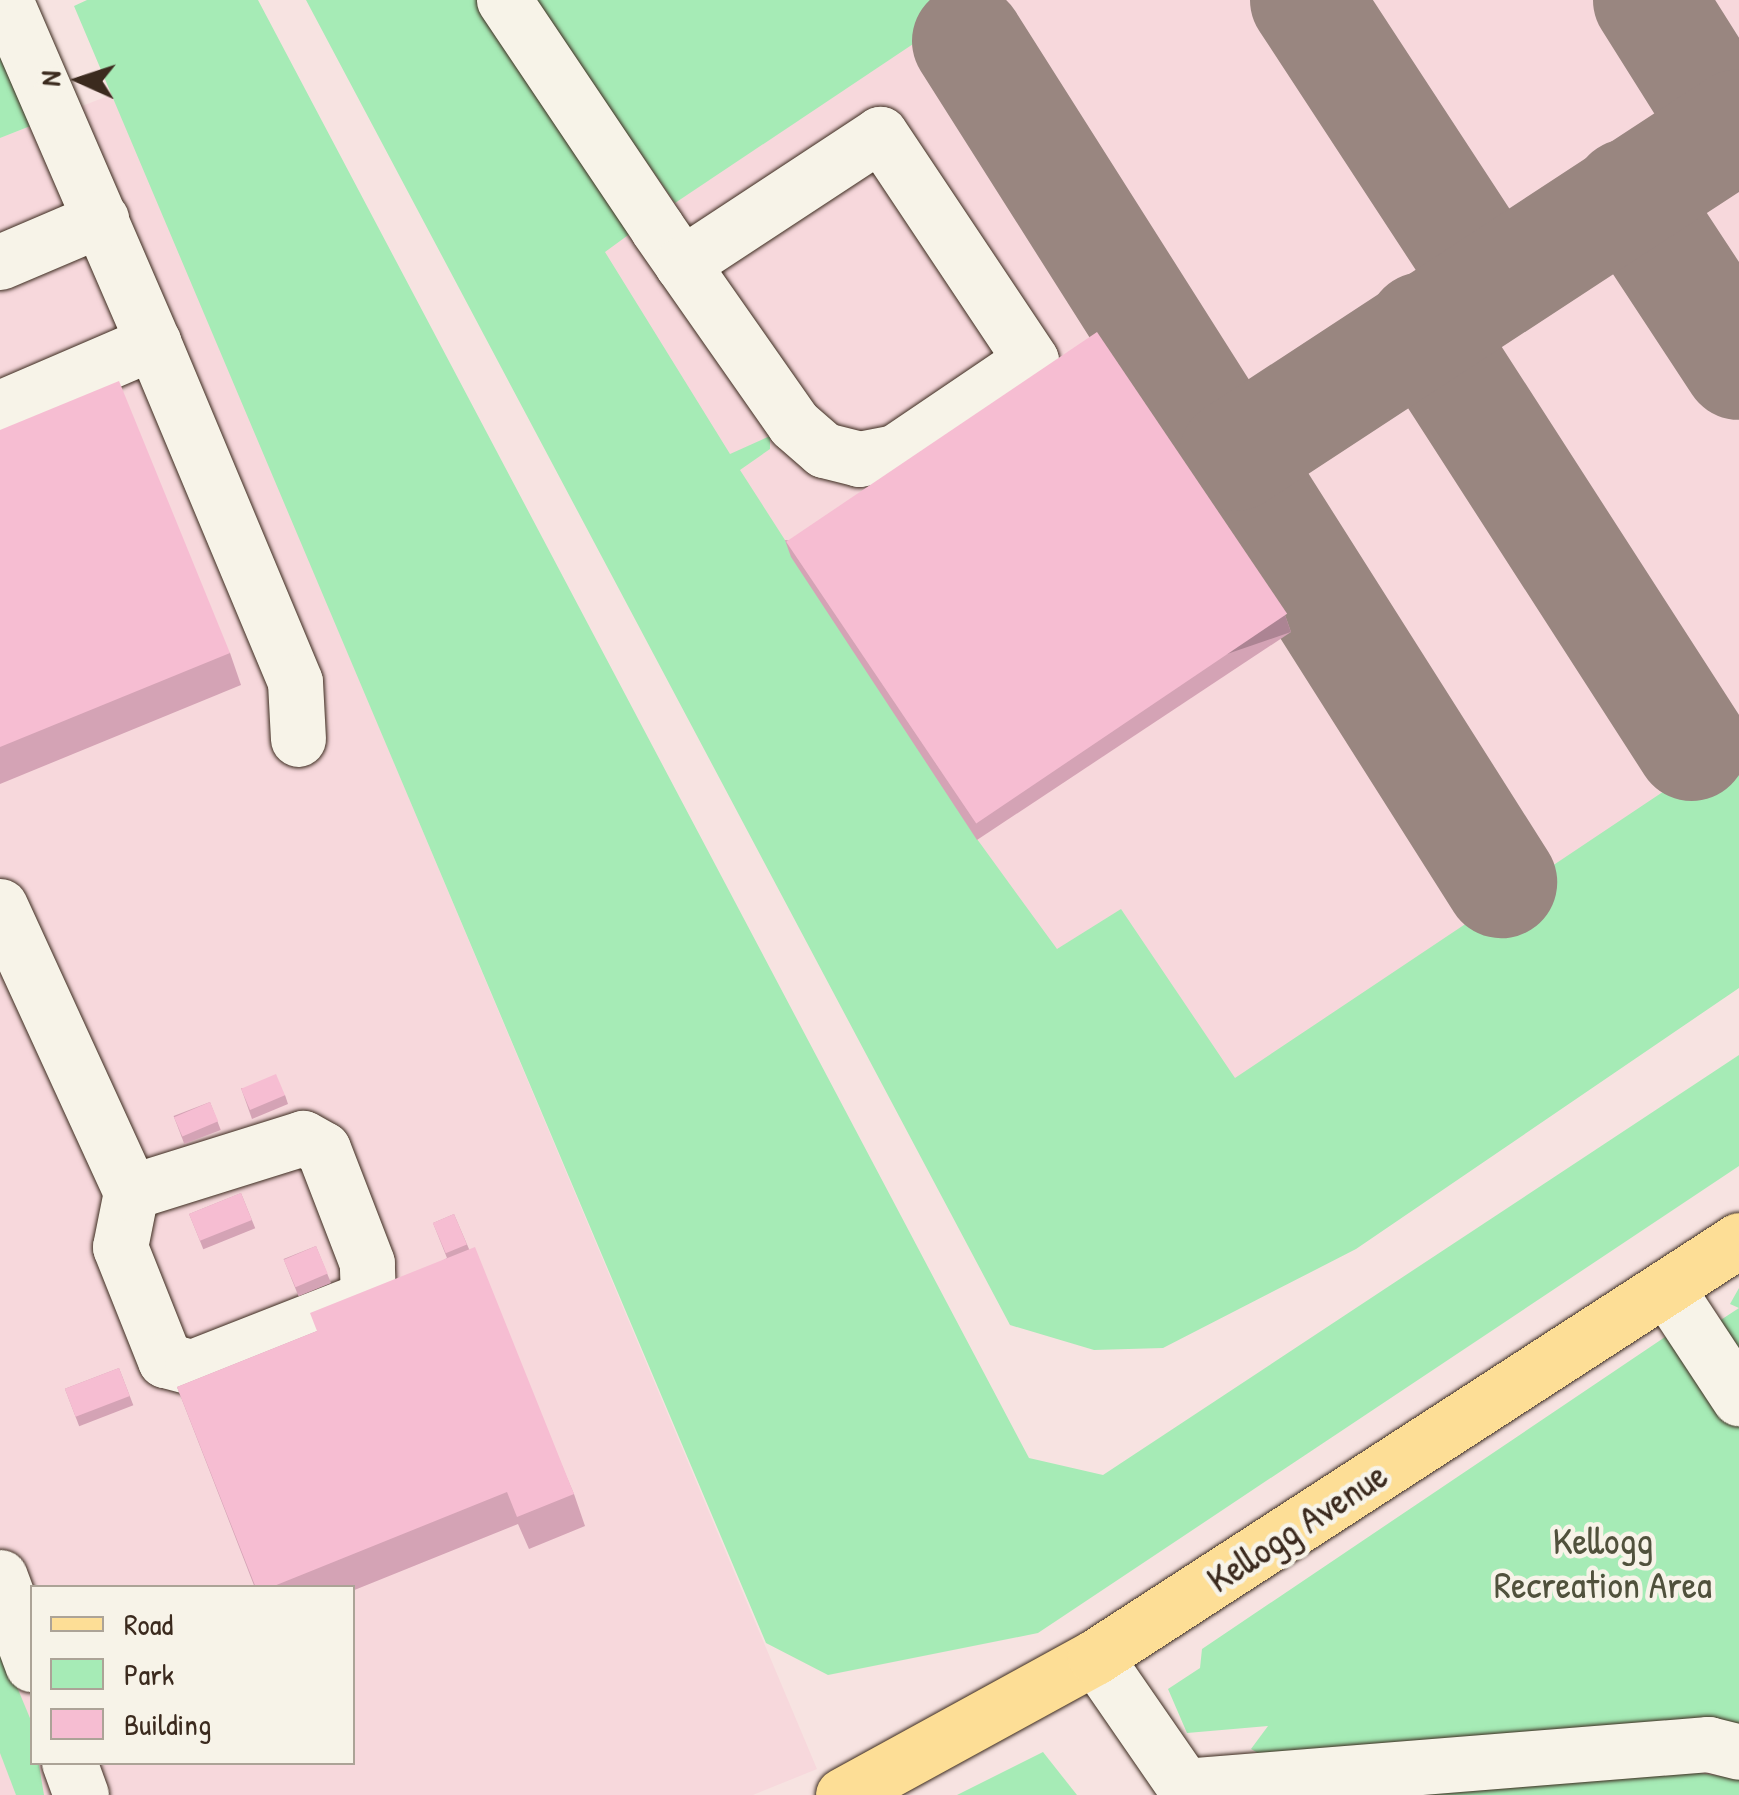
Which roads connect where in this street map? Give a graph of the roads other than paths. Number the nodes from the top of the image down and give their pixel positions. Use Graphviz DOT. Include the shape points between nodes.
graph roads {
  1 [pos="5,0"];
  2 [pos="504,0"];
  3 [pos="101,220"];
  4 [pos="0,262"];
  5 [pos="682,264"];
  6 [pos="152,342"];
  7 [pos="0,408"];
  8 [pos="298,738"];
  9 [pos="0,906"];
  10 [pos="132,1192"];
  11 [pos="1739,1240"];
  12 [pos="1667,1288"];
  13 [pos="1739,1398"];
  14 [pos="0,1577"];
  15 [pos="1095,1657"];
  16 [pos="30,1659"];
  17 [pos="1739,1752"];
  18 [pos="70,1765"];
  19 [pos="1181,1790"];
  20 [pos="81,1795"];
  21 [pos="843,1795"];
  1 -- 3 [label="lane"];
  2 -- 5 [label="lane"];
  3 -- 4 [label="lane"];
  3 -- 6 [label="lane"];
  5 -- 5 [label="lane" via="794,424 824,450 859,460 895,452 1032,360 880,134"];
  6 -- 7 [label="lane"];
  6 -- 8 [label="lane" via="295,682"];
  9 -- 10 [label="lane"];
  10 -- 10 [label="lane" via="120,1247 164,1360 192,1367 368,1298 367,1263 324,1148 303,1138"];
  11 -- 12 [label="main road, Kellogg Avenue"];
  12 -- 13 [label="lane"];
  12 -- 15 [label="main road, Kellogg Avenue"];
  14 -- 16 [label="lane"];
  15 -- 19 [label="lane"];
  15 -- 21 [label="main road, Kellogg Avenue"];
  17 -- 19 [label="lane" via="1708,1744"];
  18 -- 20 [label="lane"];
}
